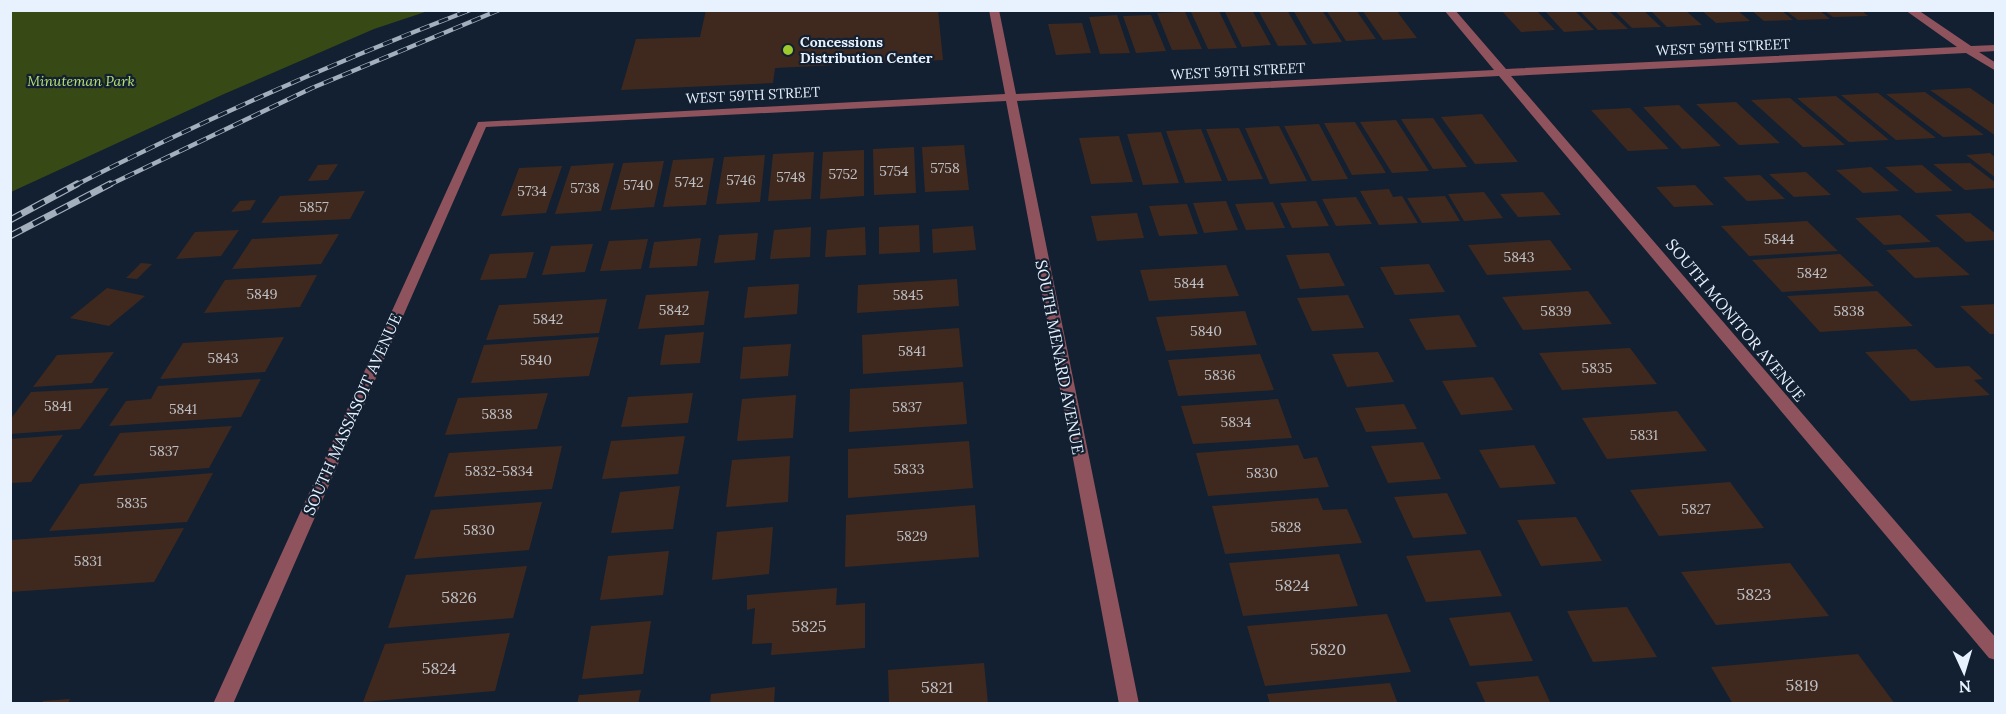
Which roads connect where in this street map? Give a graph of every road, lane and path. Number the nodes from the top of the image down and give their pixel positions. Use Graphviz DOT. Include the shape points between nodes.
graph roads {
  1 [pos="994,10"];
  2 [pos="1449,10"];
  3 [pos="1910,10"];
  4 [pos="1995,48"];
  5 [pos="1967,49"];
  6 [pos="1995,68"];
  7 [pos="1502,73"];
  8 [pos="1009,97"];
  9 [pos="482,124"];
  10 [pos="1995,652"];
  11 [pos="223,704"];
  12 [pos="1129,704"];
  1 -- 8 [label="street, SOUTH MENARD AVENUE"];
  2 -- 7 [label="street, SOUTH MONITOR AVENUE"];
  3 -- 5 [label="street"];
  4 -- 5 [label="street, WEST 59TH STREET"];
  5 -- 6 [label="street"];
  5 -- 7 [label="street, WEST 59TH STREET"];
  7 -- 8 [label="street, WEST 59TH STREET"];
  7 -- 10 [label="street, SOUTH MONITOR AVENUE"];
  8 -- 9 [label="street, WEST 59TH STREET"];
  8 -- 12 [label="street, SOUTH MENARD AVENUE"];
  9 -- 11 [label="street, SOUTH MASSASOIT AVENUE"];
}
